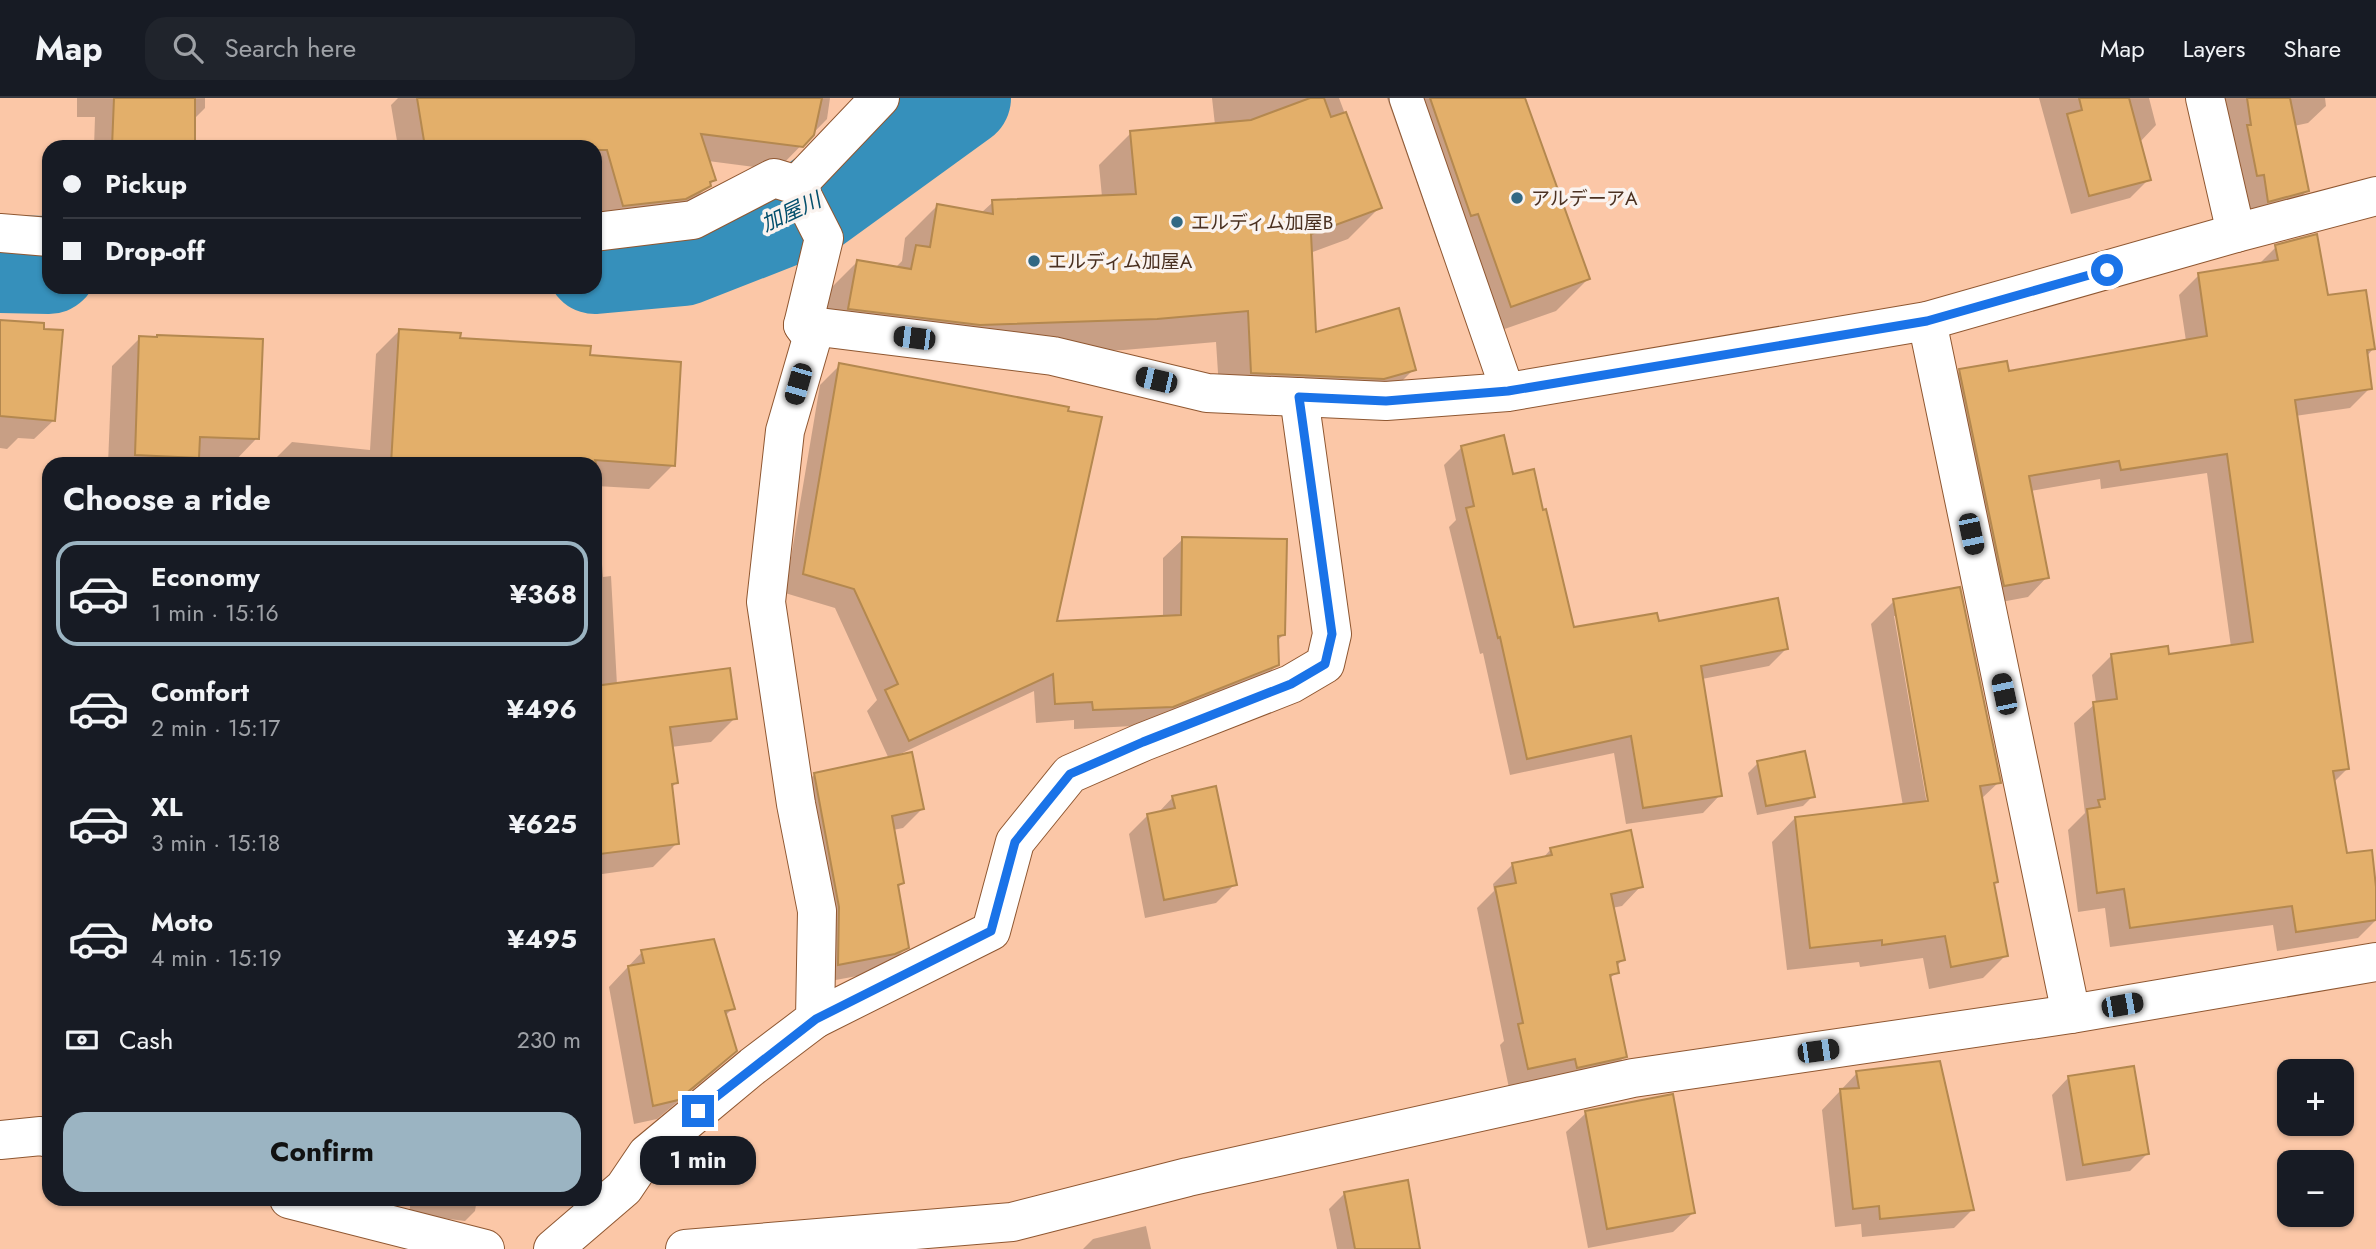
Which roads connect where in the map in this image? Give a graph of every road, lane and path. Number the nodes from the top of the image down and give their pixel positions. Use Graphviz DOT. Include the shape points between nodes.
graph roads {
  1 [pos="880,98"];
  2 [pos="1406,98"];
  3 [pos="2205,98"];
  4 [pos="797,184"];
  5 [pos="2376,196"];
  6 [pos="602,231"];
  7 [pos="0,233"];
  8 [pos="2236,233"];
  9 [pos="42,236"];
  10 [pos="1927,321"];
  11 [pos="803,325"];
  12 [pos="1508,391"];
  13 [pos="1299,397"];
  14 [pos="2376,962"];
  15 [pos="2071,1014"];
  16 [pos="816,1019"];
  17 [pos="42,1136"];
  18 [pos="0,1140"];
  19 [pos="316,1206"];
  20 [pos="854,1242"];
  21 [pos="746,1246"];
  22 [pos="485,1249"];
  23 [pos="553,1249"];
  24 [pos="685,1249"];
  1 -- 4 [label="street"];
  2 -- 12 [label="lane"];
  3 -- 8 [label="street"];
  4 -- 6 [label="street" via="774,178 693,220"];
  4 -- 11 [label="street" via="824,238"];
  5 -- 8 [label="street"];
  7 -- 9 [label="street"];
  8 -- 10 [label="street"];
  10 -- 12 [label="street"];
  10 -- 15 [label="street"];
  11 -- 13 [label="street" via="1053,356 1207,393"];
  11 -- 16 [label="street" via="812,338 785,431 766,602 817,911"];
  12 -- 13 [label="street" via="1386,401"];
  13 -- 16 [label="street" via="1332,634 1325,664 1291,684 1070,774 1015,842 991,931"];
  14 -- 15 [label="street"];
  15 -- 20 [label="street" via="1633,1078 1202,1174 1012,1222"];
  16 -- 23 [label="street" via="647,1154 624,1188"];
  17 -- 18 [label="street"];
  19 -- 22 [label="street"];
  20 -- 21 [label="street"];
  21 -- 24 [label="street"];
}
